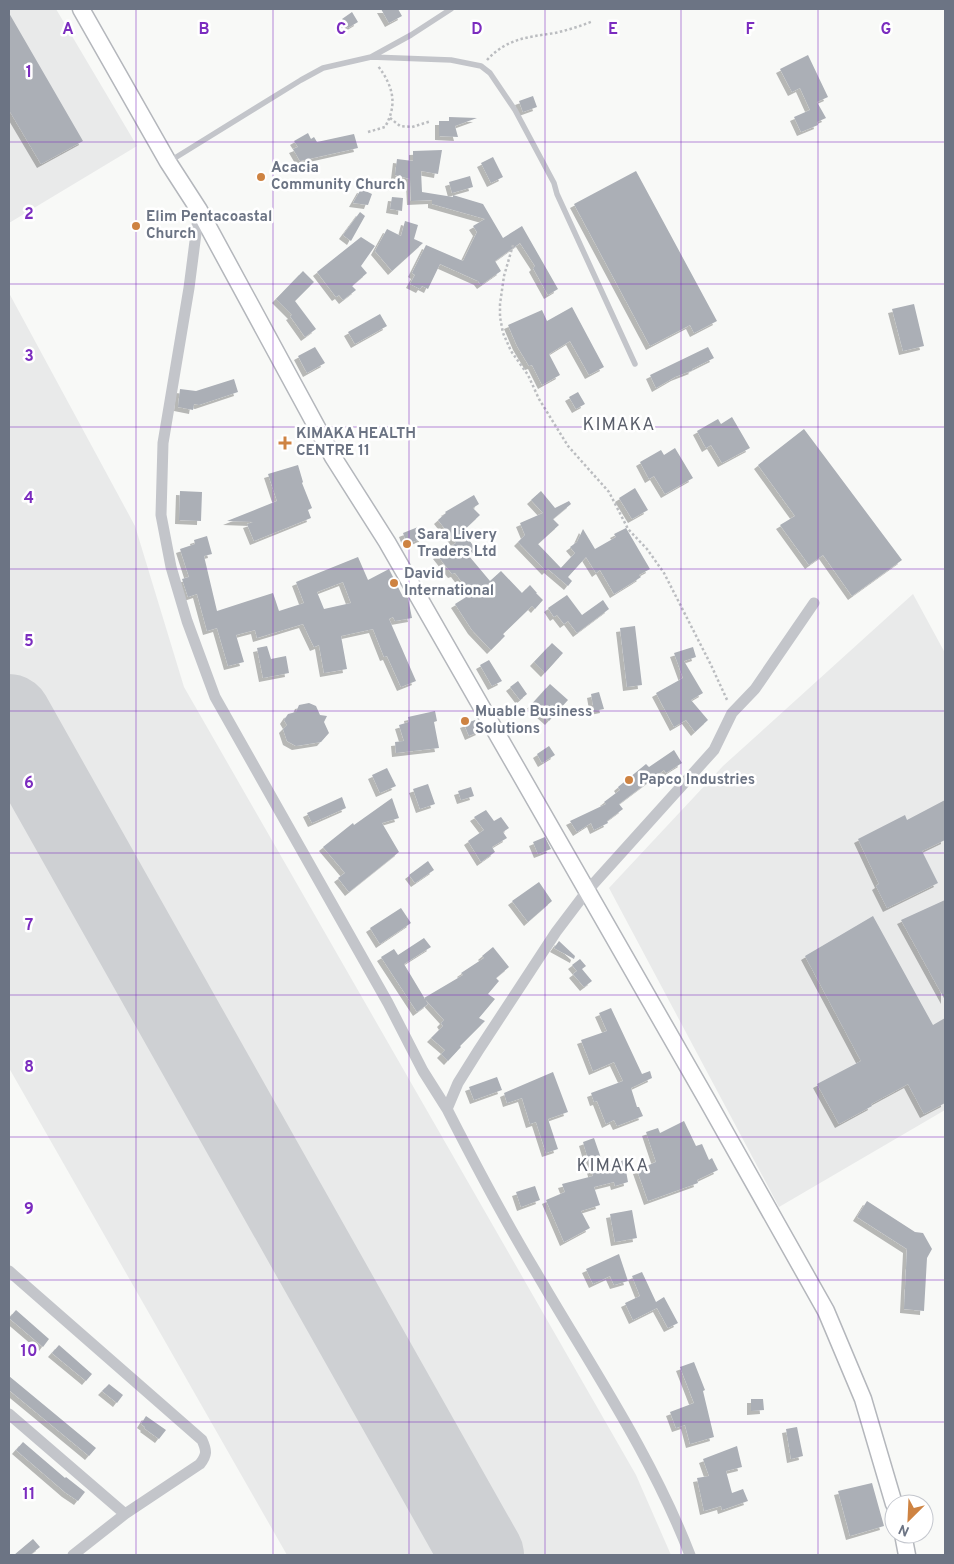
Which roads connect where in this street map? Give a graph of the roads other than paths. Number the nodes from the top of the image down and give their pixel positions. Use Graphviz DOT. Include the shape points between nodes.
graph roads {
  1 [pos="81,9"];
  2 [pos="451,9"];
  3 [pos="371,57"];
  4 [pos="168,162"];
  5 [pos="198,210"];
  6 [pos="635,364"];
  7 [pos="814,603"];
  8 [pos="587,891"];
  9 [pos="448,1109"];
  10 [pos="9,1271"];
  11 [pos="9,1414"];
  12 [pos="891,1494"];
  13 [pos="125,1514"];
  14 [pos="73,1555"];
  15 [pos="690,1555"];
  1 -- 4 [label="main road"];
  2 -- 3 [label="lane"];
  3 -- 4 [label="lane" via="323,68"];
  3 -- 6 [label="lane" via="451,60 481,66 490,73 515,110 554,183"];
  4 -- 5 [label="main road"];
  5 -- 8 [label="main road" via="333,457 387,542"];
  5 -- 9 [label="street" via="189,288 163,443 161,515 171,567 215,697 423,1071"];
  7 -- 8 [label="street" via="755,689 732,713 714,750"];
  8 -- 9 [label="street" via="530,971 458,1083"];
  8 -- 12 [label="main road" via="826,1311 863,1399"];
  9 -- 15 [label="street" via="507,1222 636,1441 677,1521"];
  10 -- 13 [label="street" via="202,1440 206,1448 200,1464"];
  11 -- 13 [label="street"];
  13 -- 14 [label="street"];
}
